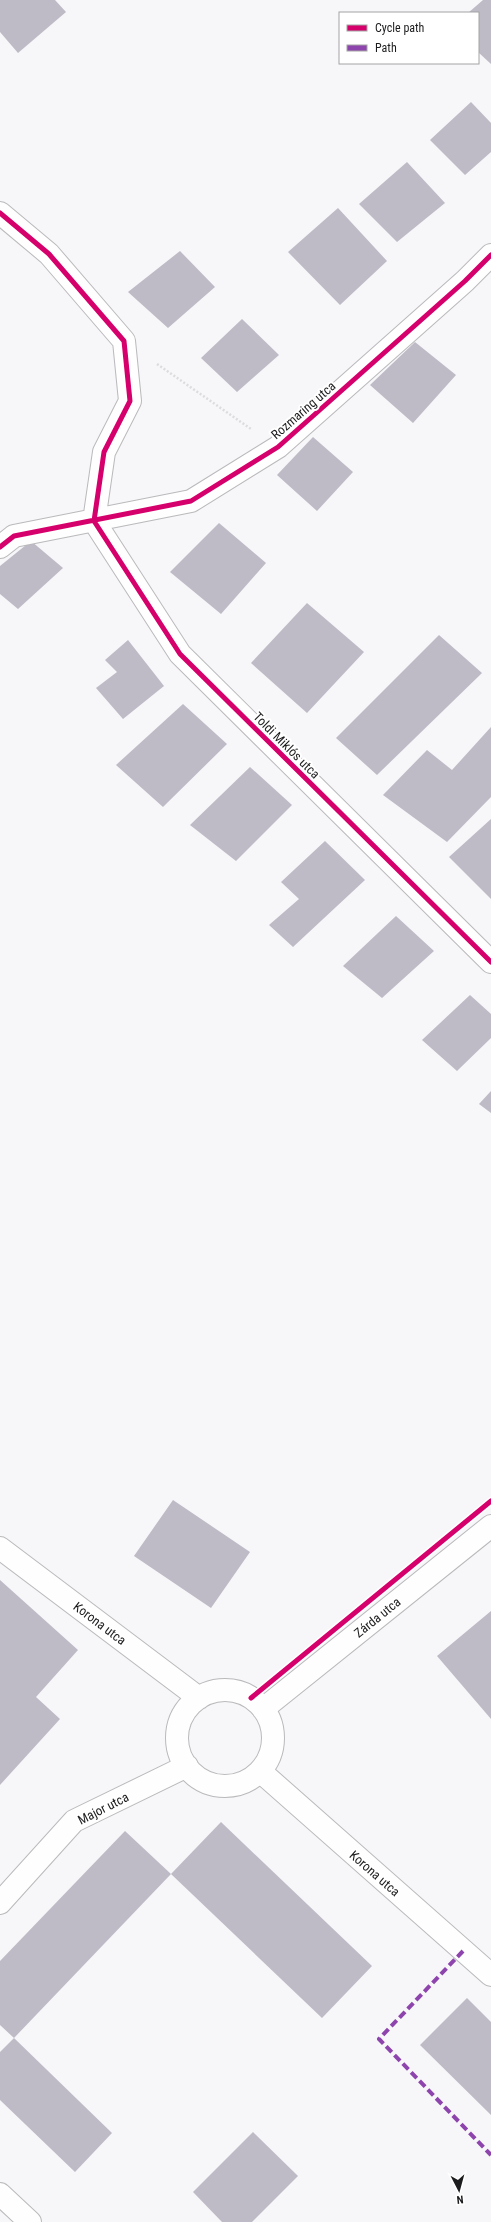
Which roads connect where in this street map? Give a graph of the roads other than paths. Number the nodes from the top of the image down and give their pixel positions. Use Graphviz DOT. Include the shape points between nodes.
graph roads {
  1 [pos="0,213"];
  2 [pos="491,255"];
  3 [pos="94,521"];
  4 [pos="0,547"];
  5 [pos="491,962"];
  6 [pos="491,1526"];
  7 [pos="0,1548"];
  8 [pos="199,1698"];
  9 [pos="263,1709"];
  10 [pos="187,1766"];
  11 [pos="260,1771"];
  12 [pos="0,1903"];
  13 [pos="491,1975"];
  14 [pos="0,2194"];
  15 [pos="30,2222"];
  1 -- 3 [label="street" via="49,254 124,341 130,401 104,452"];
  2 -- 3 [label="street, Rozmaring utca" via="278,447 191,501"];
  3 -- 4 [label="street, Rozmaring utca" via="14,536"];
  3 -- 5 [label="street, Toldi Miklós utca" via="180,654"];
  6 -- 9 [label="street, Zárda utca"];
  7 -- 8 [label="street, Korona utca"];
  8 -- 9 [label="street" via="210,1693 233,1691 251,1698"];
  8 -- 10 [label="street" via="184,1714 179,1724 178,1746"];
  9 -- 11 [label="street" via="272,1726 272,1746"];
  10 -- 11 [label="street" via="205,1781 216,1785 239,1784"];
  10 -- 12 [label="street, Major utca" via="74,1821"];
  11 -- 13 [label="street, Korona utca"];
  14 -- 15 [label="street"];
}
